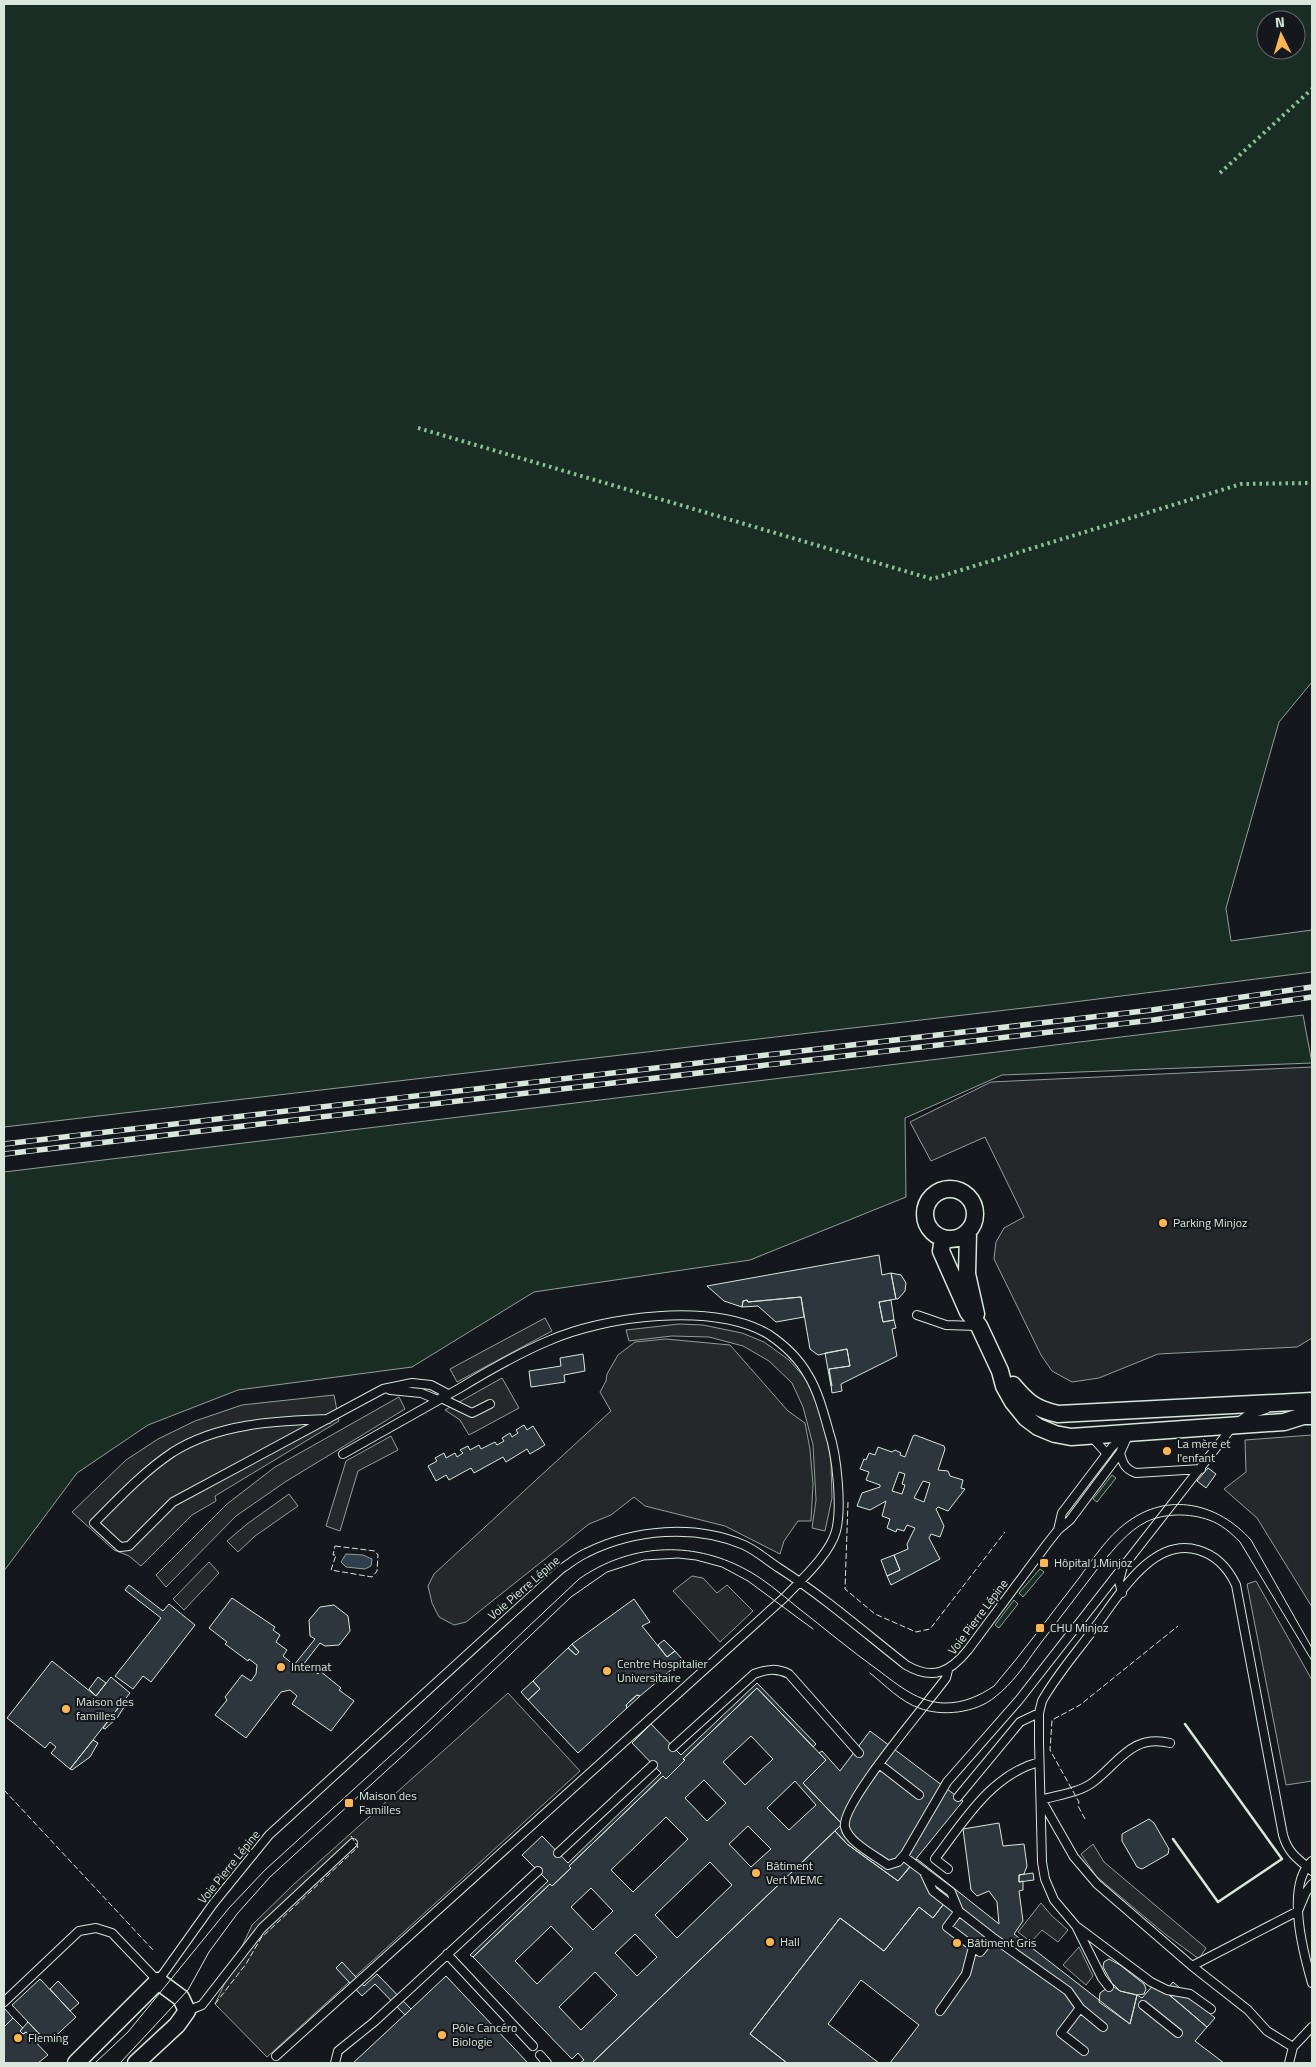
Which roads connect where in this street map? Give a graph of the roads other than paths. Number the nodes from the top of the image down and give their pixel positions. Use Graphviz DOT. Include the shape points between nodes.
graph roads {
  1 [pos="968,1232"];
  2 [pos="944,1238"];
  3 [pos="917,1315"];
  4 [pos="978,1326"];
  5 [pos="1000,1371"];
  6 [pos="383,1389"];
  7 [pos="442,1397"];
  8 [pos="1312,1401"];
  9 [pos="1282,1403"];
  10 [pos="490,1404"];
  11 [pos="1148,1410"];
  12 [pos="1312,1416"];
  13 [pos="328,1419"];
  14 [pos="1233,1426"];
  15 [pos="1130,1432"];
  16 [pos="1090,1435"];
  17 [pos="1120,1453"];
  18 [pos="343,1454"];
  19 [pos="1107,1454"];
  20 [pos="1201,1469"];
  21 [pos="1058,1530"];
  22 [pos="1122,1568"];
  23 [pos="800,1581"];
  24 [pos="1122,1593"];
  25 [pos="948,1670"];
  26 [pos="1039,1713"];
  27 [pos="1170,1743"];
  28 [pos="673,1747"];
  29 [pos="859,1753"];
  30 [pos="1039,1762"];
  31 [pos="879,1764"];
  32 [pos="653,1765"];
  33 [pos="919,1795"];
  34 [pos="958,1797"];
  35 [pos="1041,1800"];
  36 [pos="353,1843"];
  37 [pos="558,1853"];
  38 [pos="904,1856"];
  39 [pos="1310,1866"];
  40 [pos="948,1869"];
  41 [pos="538,1871"];
  42 [pos="1312,1884"];
  43 [pos="959,1911"];
  44 [pos="1298,1911"];
  45 [pos="1076,1926"];
  46 [pos="992,1937"];
  47 [pos="973,1947"];
  48 [pos="447,1954"];
  49 [pos="1192,1966"];
  50 [pos="158,1981"];
  51 [pos="1312,1983"];
  52 [pos="1109,1987"];
  53 [pos="4,2002"];
  54 [pos="1143,2004"];
  55 [pos="1080,2008"];
  56 [pos="1211,2009"];
  57 [pos="940,2010"];
  58 [pos="187,2011"];
  59 [pos="1103,2027"];
  60 [pos="1312,2027"];
  61 [pos="1178,2033"];
  62 [pos="533,2046"];
  63 [pos="1293,2047"];
  64 [pos="1084,2052"];
  65 [pos="540,2055"];
  66 [pos="276,2056"];
  67 [pos="76,2063"];
  68 [pos="136,2063"];
  69 [pos="335,2063"];
  70 [pos="547,2063"];
  71 [pos="1290,2063"];
  1 -- 2 [label="street" via="961,1237"];
  1 -- 2 [label="street" via="975,1220 974,1203 961,1190 944,1189 930,1198 925,1213 930,1229"];
  1 -- 4 [label="street" via="967,1274"];
  2 -- 4 [label="street" via="941,1251 968,1312"];
  3 -- 4 [label="lane" via="946,1326"];
  4 -- 5 [label="street"];
  5 -- 11 [label="street" via="1025,1400 1041,1410 1058,1414"];
  5 -- 16 [label="street" via="1013,1402 1038,1427 1055,1434"];
  6 -- 7 [label="lane"];
  6 -- 7 [label="lane" via="412,1382 431,1385"];
  6 -- 13 [label="lane"];
  7 -- 10 [label="lane" via="472,1413"];
  7 -- 18 [label="lane"];
  7 -- 23 [label="lane" via="548,1341 593,1326 685,1315 738,1322 768,1334 792,1354 809,1375 832,1440 836,1466 836,1532 824,1553"];
  8 -- 9 [label="street"];
  9 -- 11 [label="street"];
  9 -- 14 [label="lane" via="1248,1415"];
  11 -- 15 [label="street"];
  12 -- 14 [label="street"];
  13 -- 13 [label="lane" via="173,1502 129,1546 120,1547 94,1524 137,1479 174,1452 204,1437 266,1422"];
  14 -- 15 [label="street"];
  14 -- 20 [label="lane"];
  15 -- 16 [label="street"];
  15 -- 17 [label="lane, Voie Pierre Lépine"];
  15 -- 19 [label="lane, Voie Pierre Lépine"];
  16 -- 19 [label="lane"];
  17 -- 20 [label="lane" via="1123,1464 1136,1473"];
  17 -- 21 [label="lane, Voie Pierre Lépine" via="1070,1520"];
  19 -- 21 [label="lane, Voie Pierre Lépine" via="1062,1513"];
  20 -- 22 [label="lane"];
  21 -- 25 [label="lane, Voie Pierre Lépine" via="968,1650"];
  22 -- 24 [label="lane" via="1119,1581"];
  22 -- 38 [label="lane" via="1019,1700 947,1782"];
  23 -- 25 [label="lane, Voie Pierre Lépine" via="906,1665 917,1671 938,1673"];
  23 -- 50 [label="lane, Voie Pierre Lépine" via="746,1546 694,1532 629,1537 585,1553 560,1569 269,1836 213,1904"];
  23 -- 66 [label="lane"];
  24 -- 26 [label="lane" via="1048,1691"];
  24 -- 39 [label="lane" via="1149,1561 1179,1548 1206,1552 1230,1573 1236,1585 1286,1846 1293,1856"];
  25 -- 31 [label="lane" via="930,1700"];
  26 -- 30 [label="lane"];
  26 -- 34 [label="lane" via="1020,1722"];
  27 -- 35 [label="lane" via="1158,1740 1134,1747 1091,1783"];
  28 -- 29 [label="lane" via="754,1674 767,1669 790,1674"];
  30 -- 35 [label="lane"];
  30 -- 40 [label="lane" via="1000,1782 979,1802 935,1858"];
  31 -- 33 [label="lane"];
  31 -- 38 [label="lane" via="846,1815 845,1827 850,1838 888,1865"];
  32 -- 37 [label="lane"];
  35 -- 45 [label="lane" via="1045,1879 1054,1900"];
  35 -- 49 [label="lane" via="1074,1857 1097,1884"];
  36 -- 58 [label="lane" via="262,1928 202,2005"];
  38 -- 43 [label="lane" via="924,1872 933,1891"];
  39 -- 44 [label="lane" via="1299,1887"];
  41 -- 48 [label="lane"];
  42 -- 44 [label="lane"];
  43 -- 46 [label="lane"];
  43 -- 47 [label="lane" via="947,1927"];
  44 -- 49 [label="lane"];
  44 -- 51 [label="lane"];
  45 -- 52 [label="lane"];
  45 -- 56 [label="lane" via="1151,1982 1167,1990 1190,1994"];
  46 -- 47 [label="lane" via="980,1952"];
  46 -- 55 [label="lane" via="1068,1991"];
  47 -- 57 [label="lane" via="966,1974"];
  48 -- 62 [label="lane"];
  48 -- 69 [label="lane" via="338,2051"];
  49 -- 63 [label="lane" via="1248,2010 1267,2031"];
  50 -- 53 [label="lane" via="112,1933 96,1928 80,1931"];
  50 -- 58 [label="street" via="181,1998"];
  50 -- 67 [label="street"];
  54 -- 61 [label="lane"];
  55 -- 59 [label="lane"];
  55 -- 64 [label="lane" via="1061,2033"];
  58 -- 68 [label="street" via="177,2025"];
  60 -- 63 [label="lane"];
  63 -- 71 [label="lane"];
  65 -- 70 [label="lane"];
}
